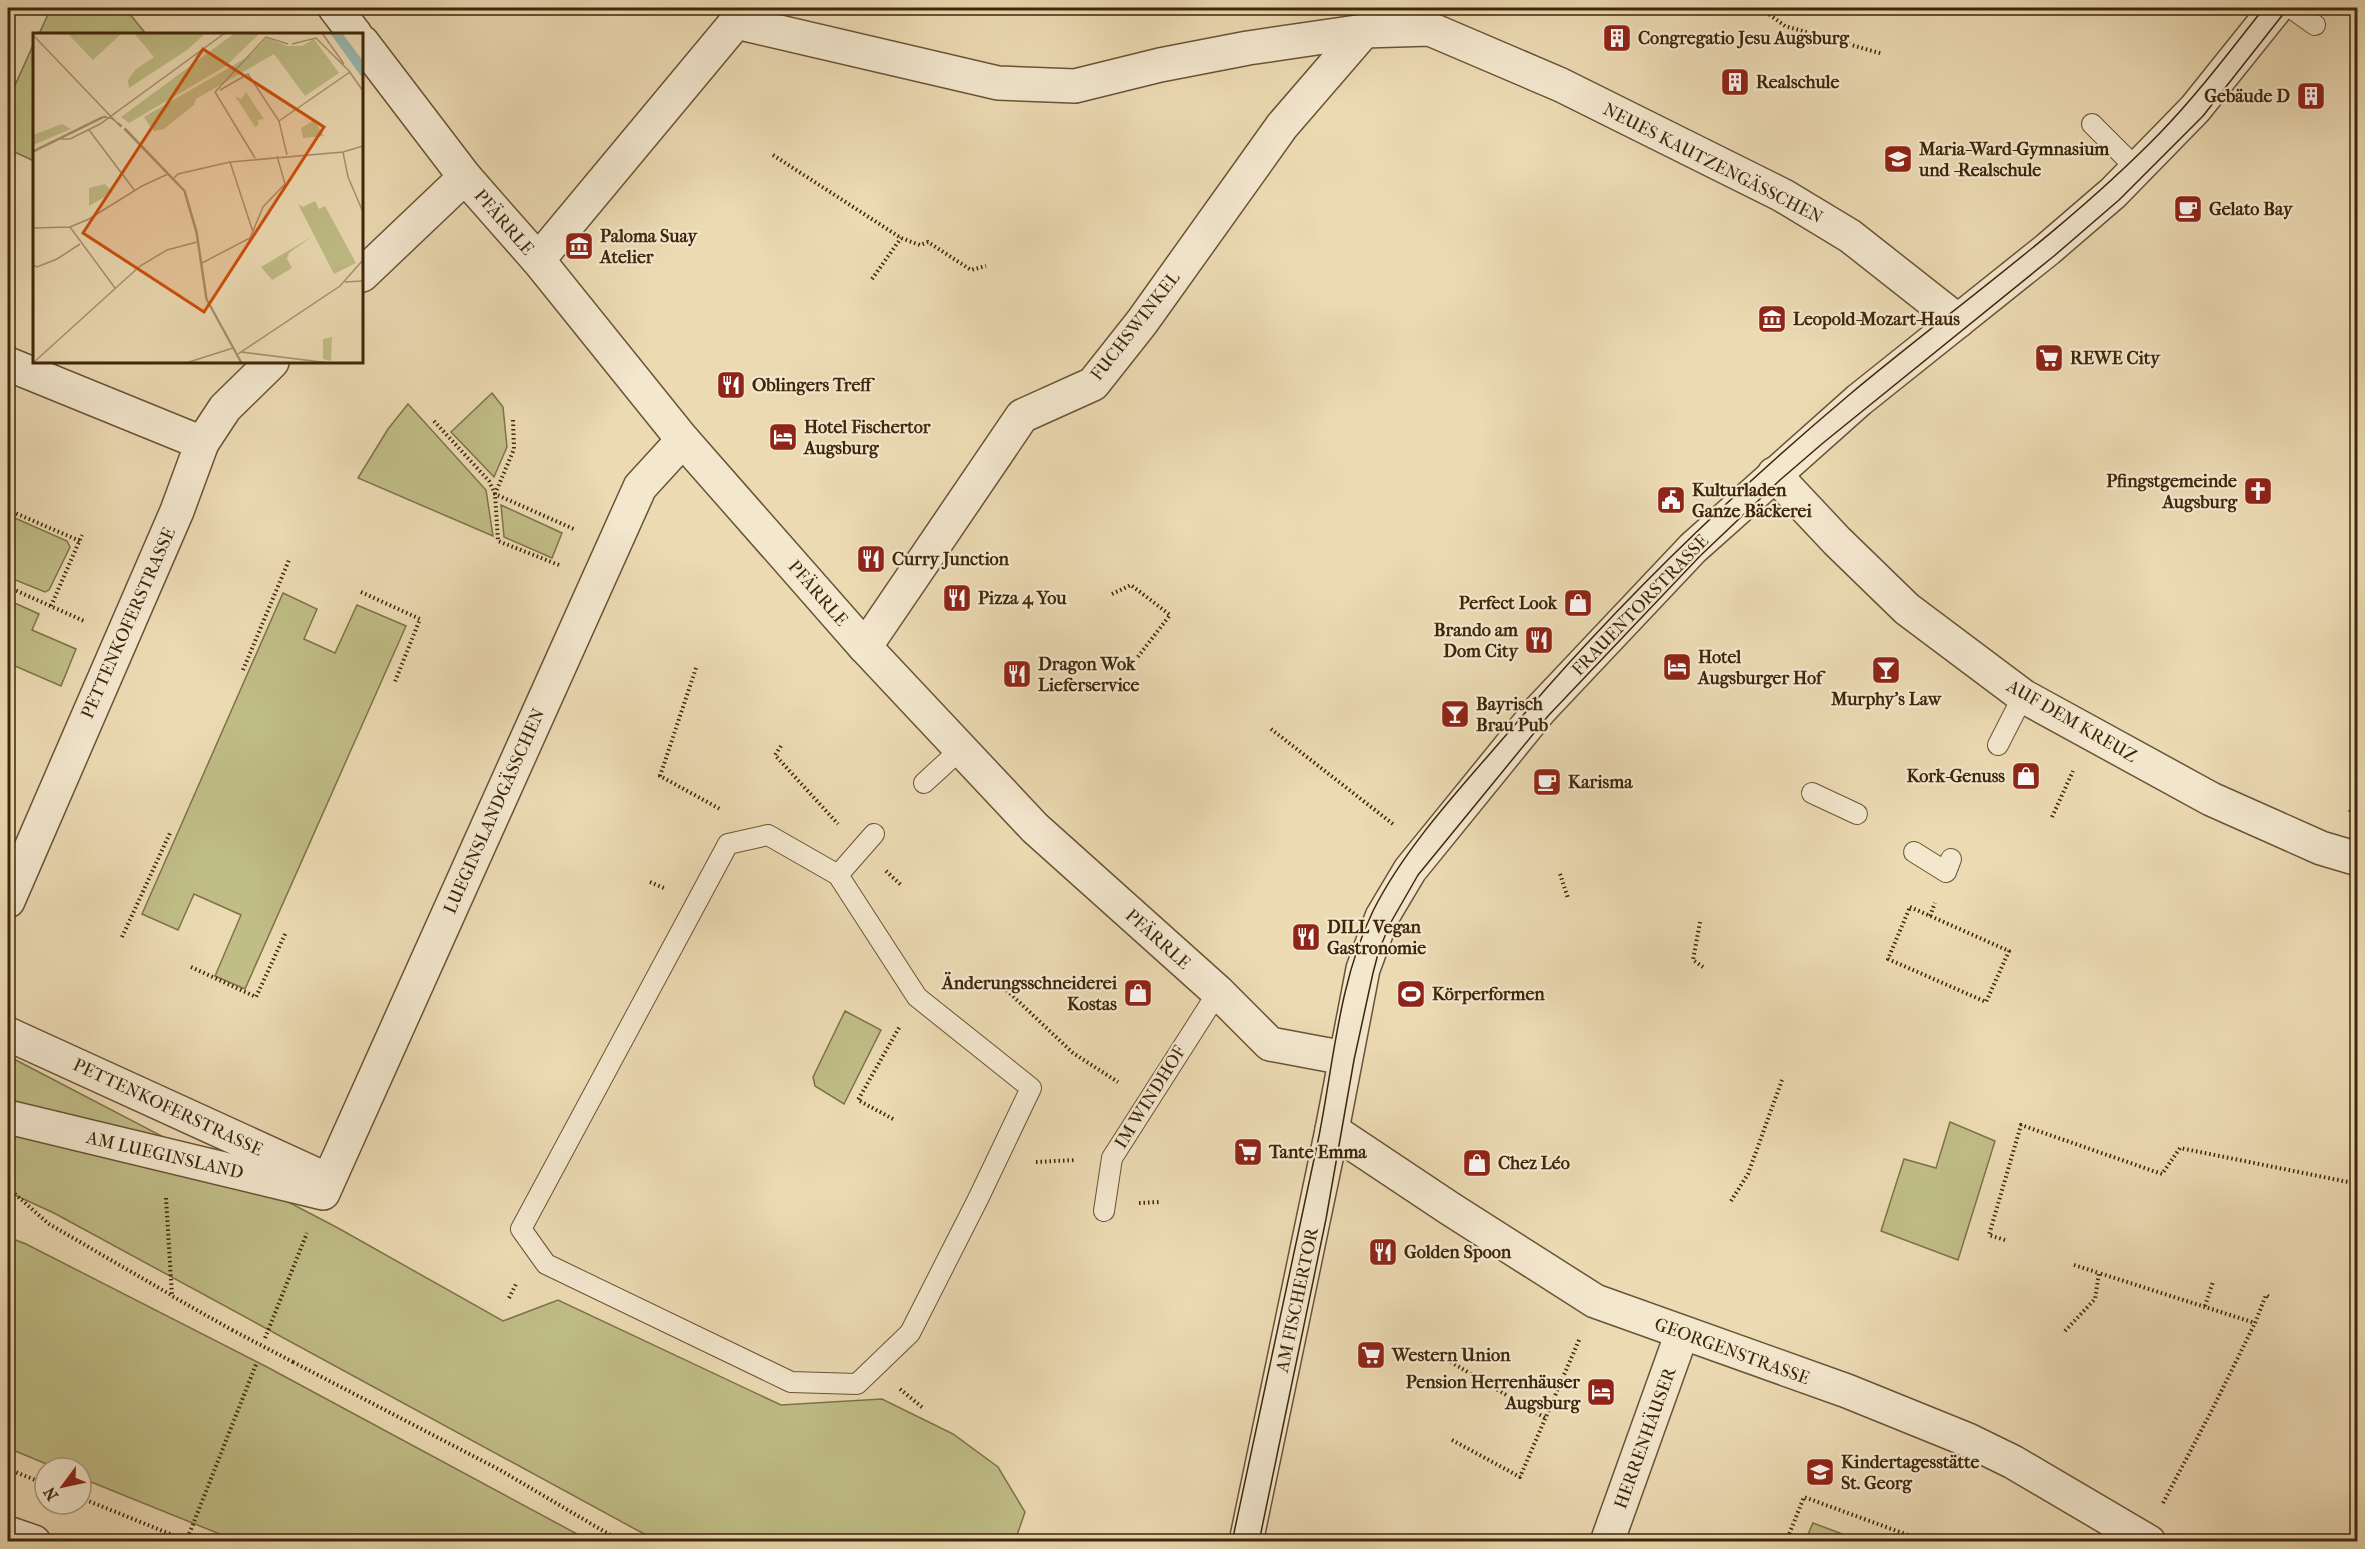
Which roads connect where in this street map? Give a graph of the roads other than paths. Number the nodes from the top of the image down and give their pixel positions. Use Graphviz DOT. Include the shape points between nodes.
graph roads {
  1 [pos="334,8"];
  2 [pos="2276,8"];
  3 [pos="2291,8"];
  4 [pos="2315,25"];
  5 [pos="1364,31"];
  6 [pos="355,33"];
  7 [pos="363,43"];
  8 [pos="2092,124"];
  9 [pos="2137,169"];
  10 [pos="465,177"];
  11 [pos="538,260"];
  12 [pos="363,274"];
  13 [pos="1958,321"];
  14 [pos="271,363"];
  15 [pos="8,364"];
  16 [pos="683,440"];
  17 [pos="202,444"];
  18 [pos="1774,474"];
  19 [pos="865,647"];
  20 [pos="2023,696"];
  21 [pos="1998,745"];
  22 [pos="961,748"];
  23 [pos="924,783"];
  24 [pos="1812,794"];
  25 [pos="1857,814"];
  26 [pos="868,842"];
  27 [pos="1914,852"];
  28 [pos="1951,859"];
  29 [pos="2358,859"];
  30 [pos="838,875"];
  31 [pos="8,901"];
  32 [pos="1218,992"];
  33 [pos="8,1034"];
  34 [pos="1345,1058"];
  35 [pos="8,1117"];
  36 [pos="1332,1130"];
  37 [pos="326,1187"];
  38 [pos="1104,1211"];
  39 [pos="1682,1334"];
  40 [pos="8,1533"];
  41 [pos="2146,1540"];
  42 [pos="34,1542"];
  43 [pos="1246,1542"];
  44 [pos="1607,1542"];
  1 -- 6 [label="street"];
  2 -- 9 [label="street, FRAUENTORSTRASSE" via="2195,109"];
  3 -- 4 [label="lane"];
  5 -- 11 [label="street, NEUES KAUTZENGÄSSCHEN" via="1248,48 1075,86 998,83 736,22"];
  5 -- 13 [label="street, NEUES KAUTZENGÄSSCHEN" via="1430,28 1561,85 1782,195 1850,236"];
  5 -- 19 [label="street, FUCHSWINKEL" via="1282,126 1093,384 1022,416"];
  7 -- 10 [label="street, PFÄRRLE"];
  8 -- 9 [label="lane"];
  9 -- 13 [label="street, FRAUENTORSTRASSE" via="2073,228"];
  10 -- 11 [label="street, PFÄRRLE"];
  10 -- 12 [label="street"];
  11 -- 16 [label="street, PFÄRRLE"];
  13 -- 18 [label="street, FRAUENTORSTRASSE"];
  14 -- 17 [label="street, PETTENKOFERSTRASSE" via="225,408"];
  15 -- 17 [label="street"];
  16 -- 19 [label="street, PFÄRRLE"];
  16 -- 37 [label="street, LUEGINSLANDGÄSSCHEN" via="640,488"];
  17 -- 31 [label="street, PETTENKOFERSTRASSE" via="177,511"];
  18 -- 20 [label="street, AUF DEM KREUZ" via="1906,609"];
  18 -- 34 [label="street, FRAUENTORSTRASSE" via="1692,548 1589,656 1425,849 1397,890 1370,946"];
  19 -- 22 [label="street, PFÄRRLE"];
  20 -- 21 [label="lane"];
  20 -- 29 [label="street, AUF DEM KREUZ" via="2211,799 2321,848"];
  22 -- 23 [label="lane"];
  22 -- 32 [label="street, PFÄRRLE" via="1035,828"];
  24 -- 25 [label="lane"];
  26 -- 30 [label="lane"];
  27 -- 28 [label="lane" via="1946,872"];
  30 -- 30 [label="lane" via="768,835 728,844 521,1229 546,1264 791,1382 857,1384 910,1333 1031,1088 917,997"];
  32 -- 34 [label="street, PFÄRRLE" via="1270,1044"];
  32 -- 38 [label="lane, IM WINDHOF" via="1112,1158"];
  33 -- 37 [label="street, PETTENKOFERSTRASSE"];
  34 -- 36 [label="street, AM FISCHERTOR"];
  35 -- 37 [label="street, AM LUEGINSLAND"];
  36 -- 39 [label="street, GEORGENSTRASSE" via="1595,1301"];
  36 -- 43 [label="street, AM FISCHERTOR"];
  39 -- 41 [label="street, GEORGENSTRASSE" via="1847,1391 1968,1440"];
  39 -- 44 [label="street, HERRENHÄUSER"];
  40 -- 42 [label="street"];
}
